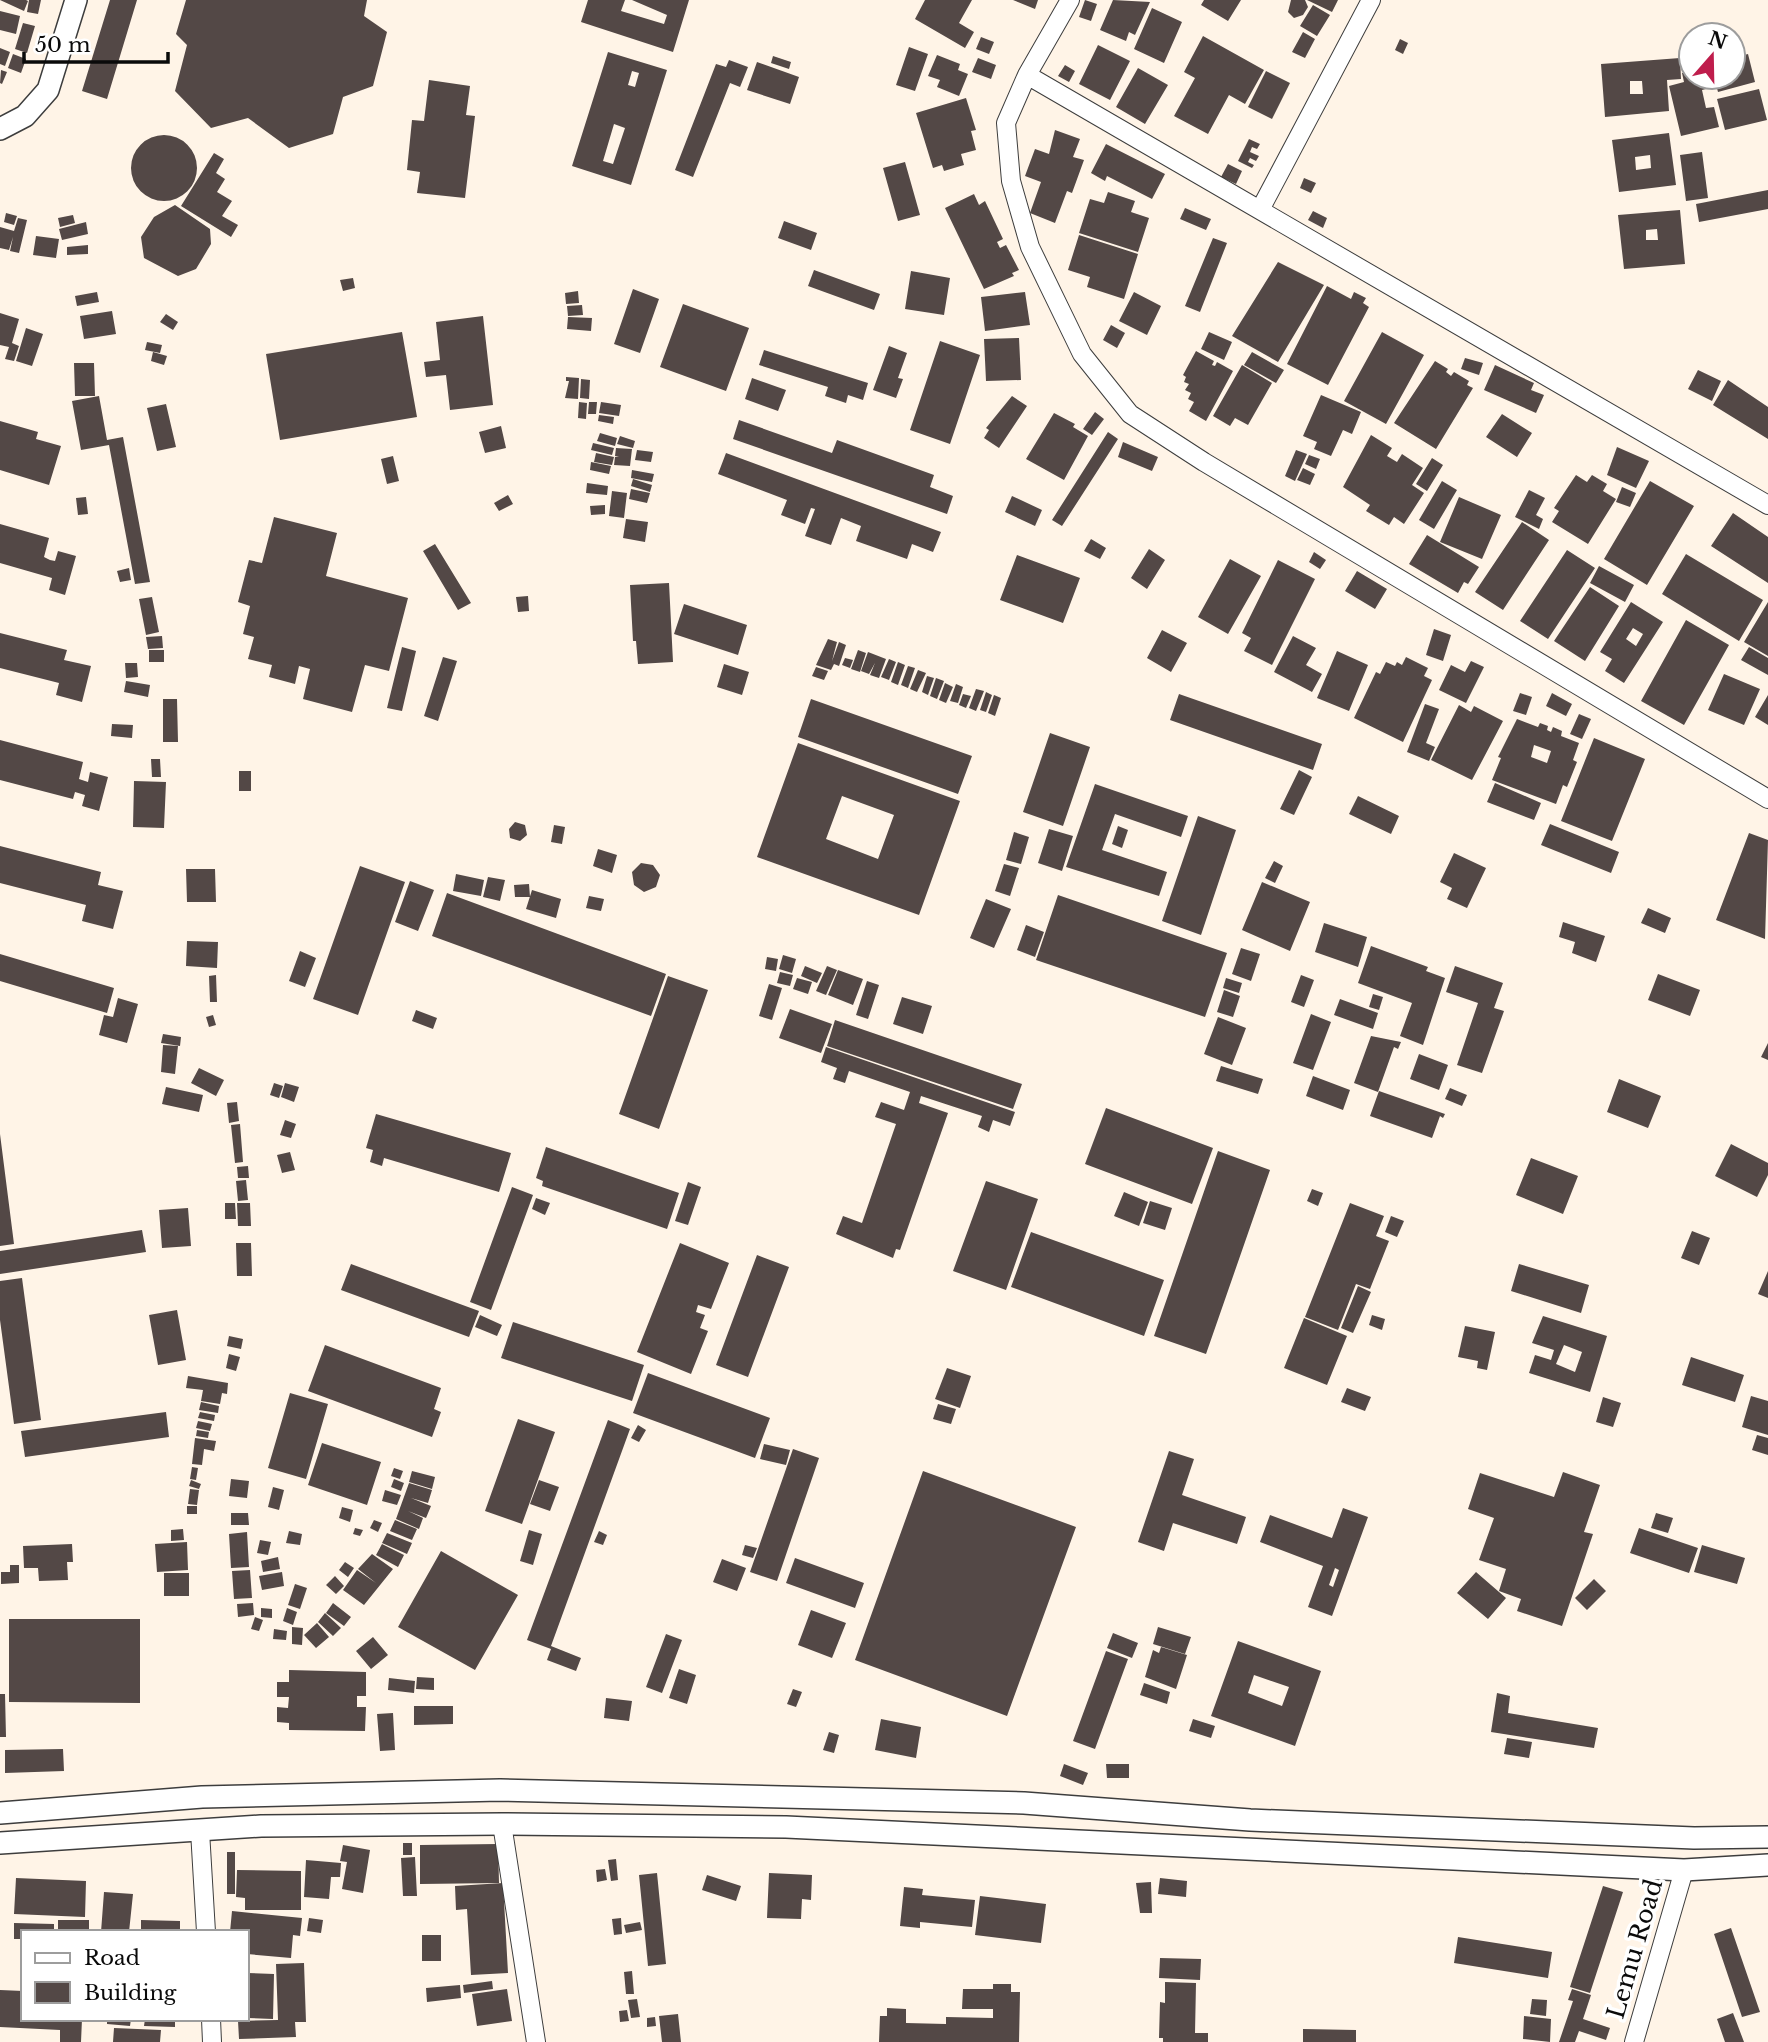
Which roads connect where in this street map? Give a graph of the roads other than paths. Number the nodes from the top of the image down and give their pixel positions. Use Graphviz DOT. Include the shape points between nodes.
graph roads {
  1 [pos="76,0"];
  2 [pos="1070,0"];
  3 [pos="1371,0"];
  4 [pos="1027,75"];
  5 [pos="0,129"];
  6 [pos="1261,208"];
  7 [pos="1768,505"];
  8 [pos="1768,799"];
  9 [pos="0,1813"];
  10 [pos="502,1824"];
  11 [pos="200,1831"];
  12 [pos="1768,1838"];
  13 [pos="0,1843"];
  14 [pos="1768,1866"];
  15 [pos="1684,1870"];
  16 [pos="206,1930"];
  17 [pos="211,2021"];
  18 [pos="212,2042"];
  19 [pos="536,2042"];
  20 [pos="1633,2042"];
  1 -- 5 [label="street" via="48,90 25,116"];
  2 -- 4 [label="street"];
  3 -- 6 [label="street"];
  4 -- 6 [label="street"];
  4 -- 8 [label="street" via="1006,123 1011,181 1030,247 1082,354 1130,414"];
  6 -- 7 [label="street"];
  9 -- 12 [label="street" via="202,1797 500,1790 1024,1803 1250,1820"];
  10 -- 11 [label="street" via="261,1826"];
  10 -- 15 [label="street" via="786,1827"];
  10 -- 19 [label="street"];
  11 -- 13 [label="street"];
  11 -- 16 [label="street"];
  14 -- 15 [label="street"];
  15 -- 20 [label="street, Lemu Road"];
  17 -- 18 [label="street"];
}
